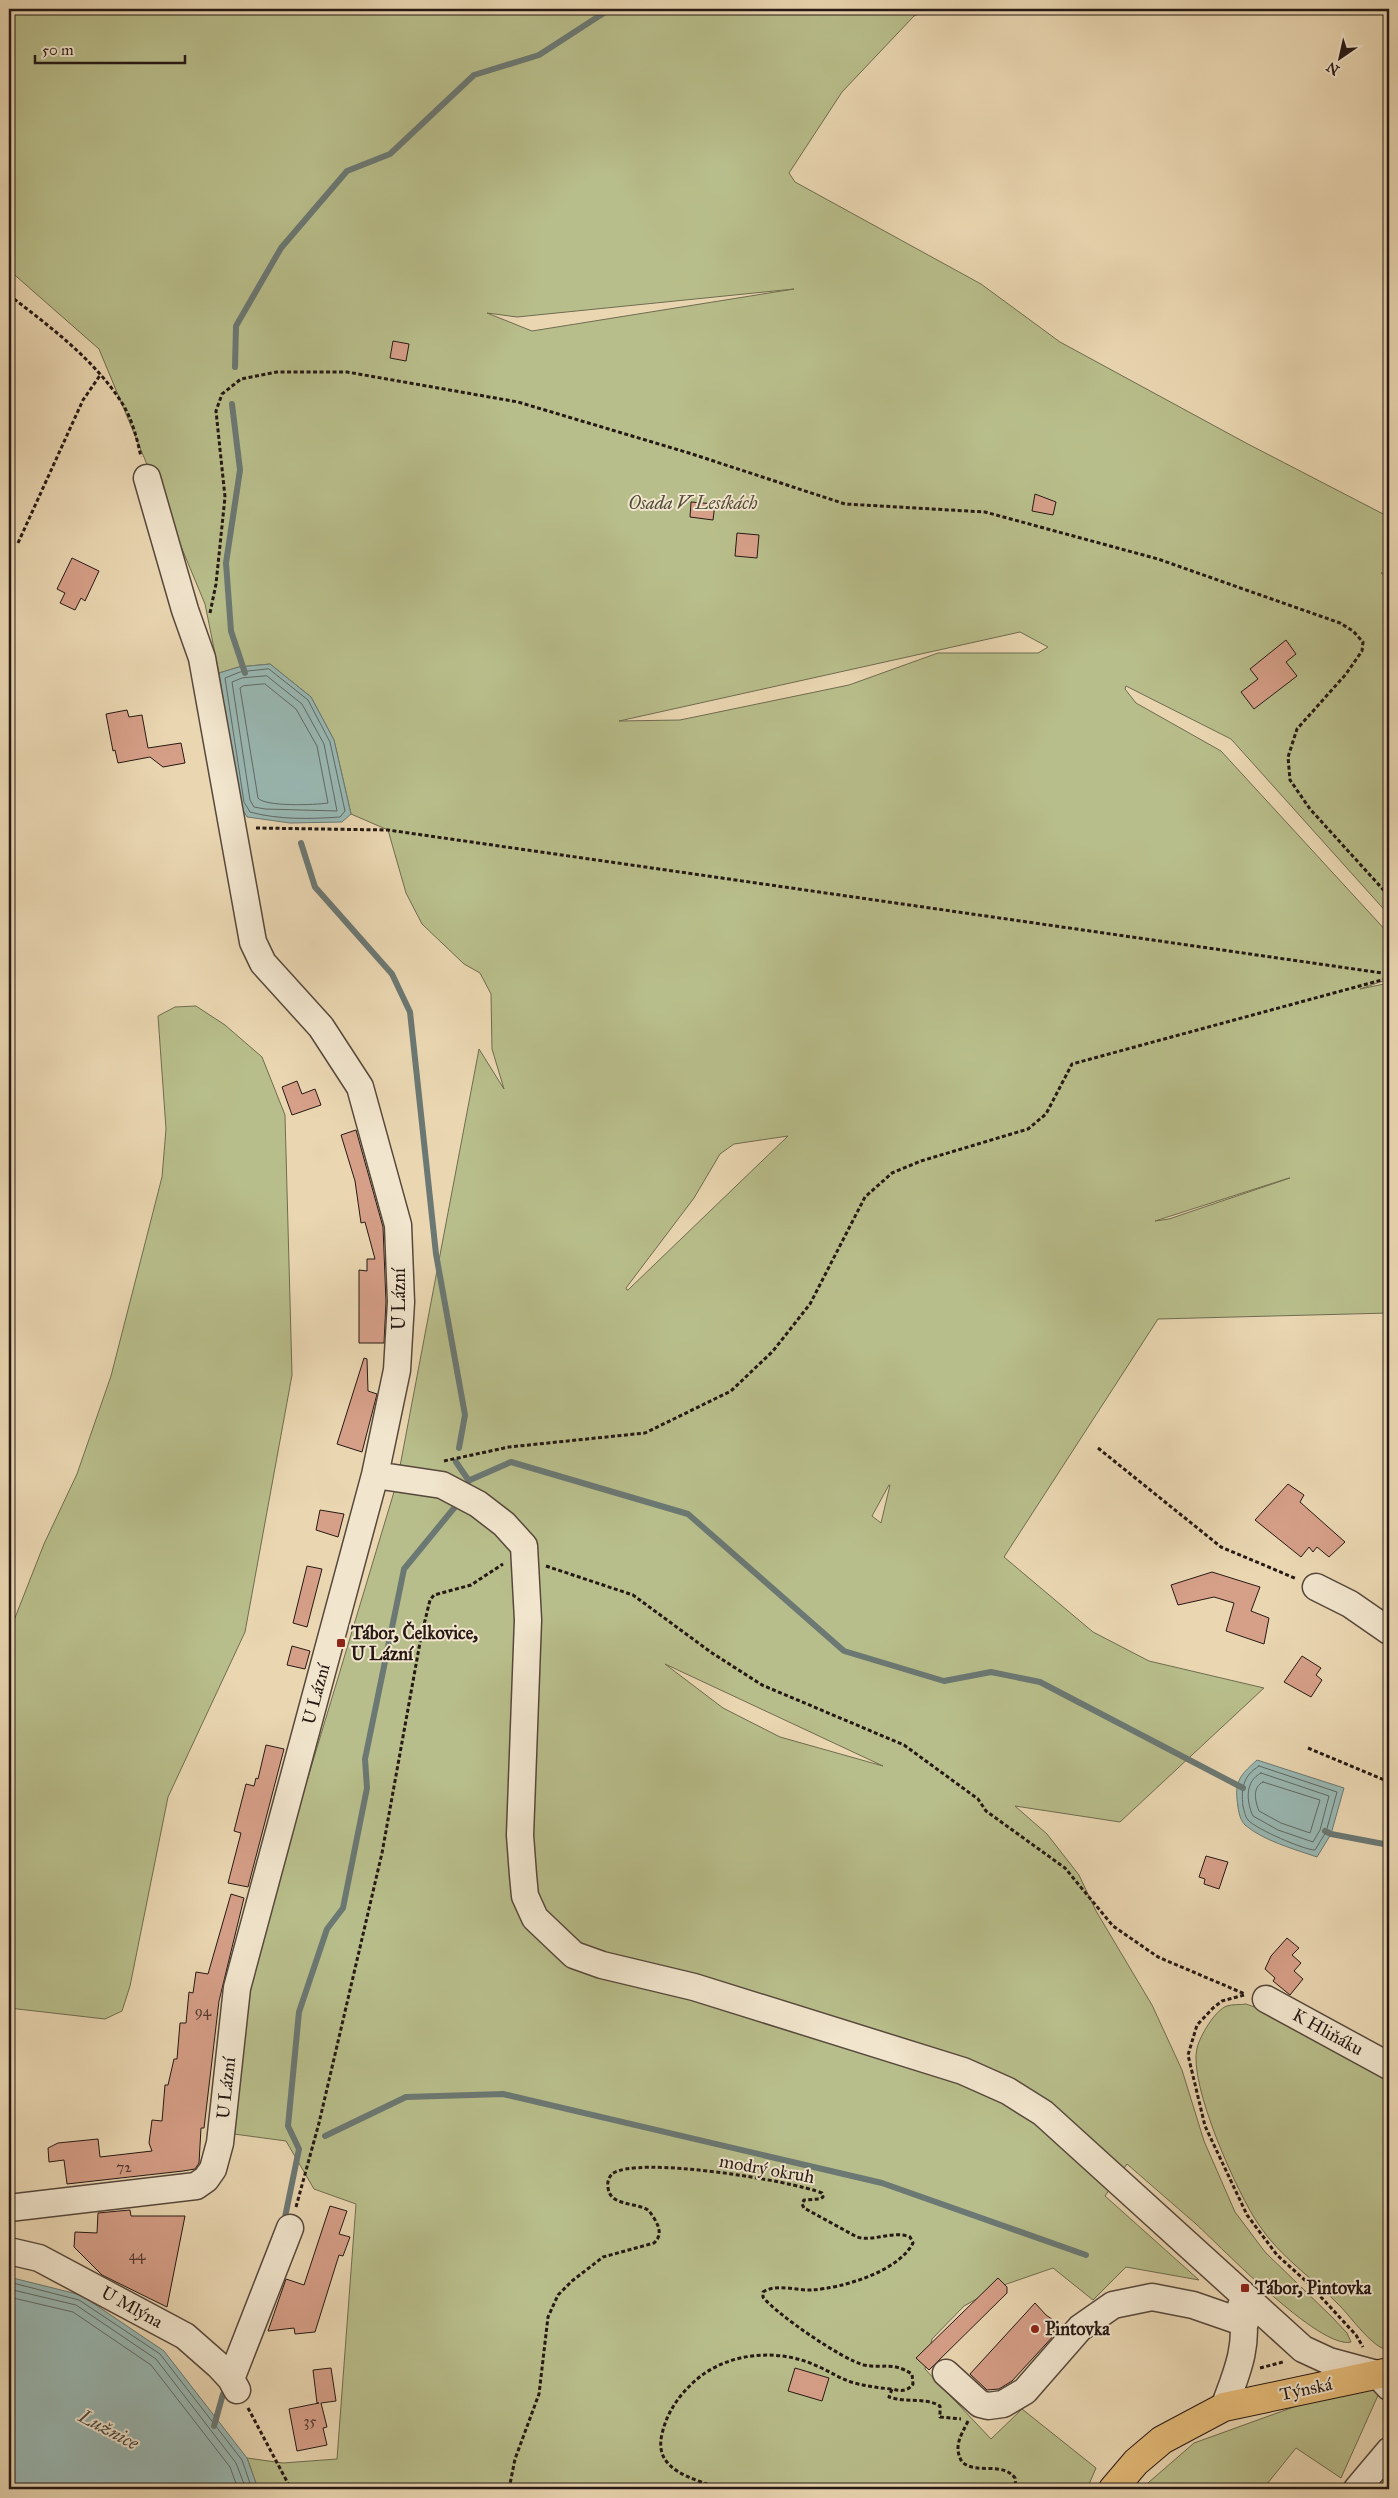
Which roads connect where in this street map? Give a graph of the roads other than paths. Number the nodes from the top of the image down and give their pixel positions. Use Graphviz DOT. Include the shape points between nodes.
graph roads {
  1 [pos="147,478"];
  2 [pos="375,1476"];
  3 [pos="1316,1587"];
  4 [pos="1389,1631"];
  5 [pos="1256,1997"];
  6 [pos="1389,2066"];
  7 [pos="9,2208"];
  8 [pos="290,2228"];
  9 [pos="9,2251"];
  10 [pos="1226,2281"];
  11 [pos="1245,2322"];
  12 [pos="946,2372"];
  13 [pos="1385,2378"];
  14 [pos="1224,2407"];
  15 [pos="1389,2451"];
  16 [pos="1114,2489"];
  17 [pos="1358,2489"];
  1 -- 2 [label="street, U Lázní" via="202,658 253,942 263,963 321,1027 360,1087 398,1225 401,1302 397,1370"];
  2 -- 7 [label="street, U Lázní" via="237,1988 220,2143 213,2169 196,2186"];
  2 -- 10 [label="street" via="442,1485 478,1504 504,1524 525,1553 528,1620 520,1835 525,1896 535,1918 574,1955 694,1987 963,2071 1008,2090 1043,2113"];
  3 -- 4 [label="street" via="1350,1604"];
  5 -- 6 [label="street, K Hliňáku"];
  8 -- 9 [label="street, U Mlýna" via="234,2385 185,2336 39,2258"];
  10 -- 11 [label="street" via="1240,2304"];
  10 -- 13 [label="street" via="1302,2350"];
  11 -- 12 [label="street" via="1193,2305 1152,2297 1113,2305 1080,2328 1025,2391 1003,2404 980,2404"];
  11 -- 14 [label="street" via="1244,2345"];
  13 -- 14 [label="main road, Týnská"];
  14 -- 16 [label="main road, Týnská" via="1162,2440 1136,2462"];
  15 -- 17 [label="street"];
}
